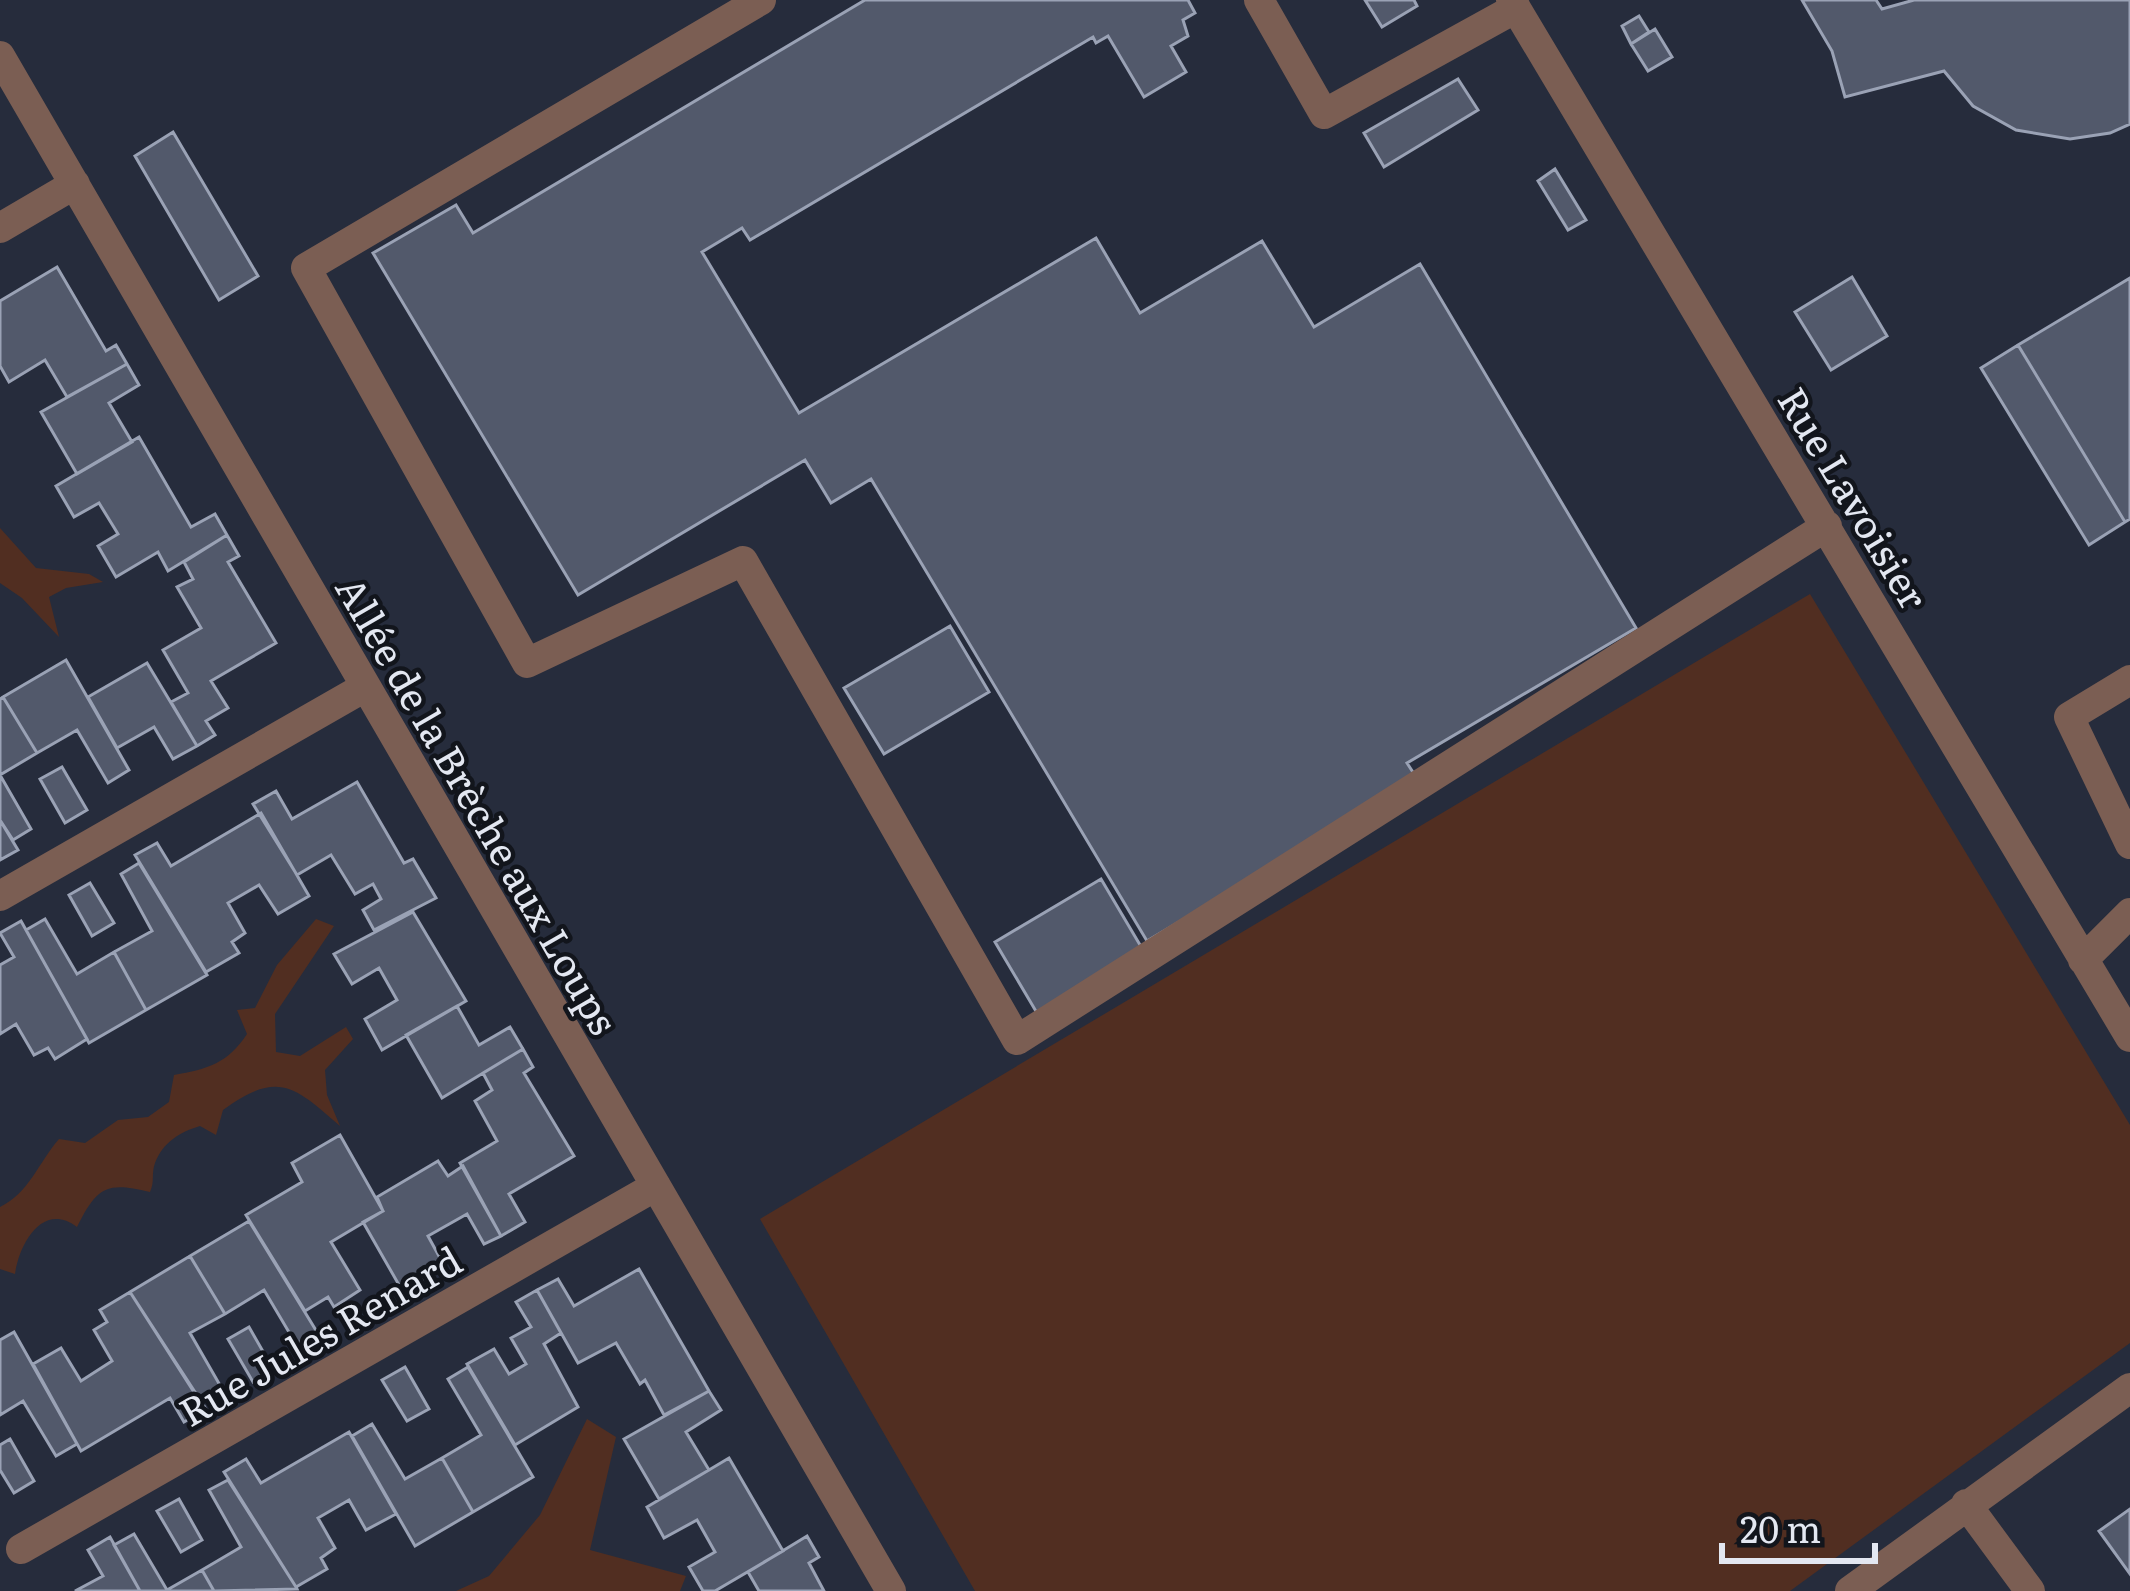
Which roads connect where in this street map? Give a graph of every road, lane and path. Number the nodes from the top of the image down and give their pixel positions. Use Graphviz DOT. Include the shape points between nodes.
graph roads {
  1 [pos="760,0"];
  2 [pos="1258,0"];
  3 [pos="1514,4"];
  4 [pos="0,56"];
  5 [pos="75,184"];
  6 [pos="0,229"];
  7 [pos="1827,526"];
  8 [pos="2130,680"];
  9 [pos="365,687"];
  10 [pos="2130,844"];
  11 [pos="0,896"];
  12 [pos="2130,914"];
  13 [pos="2084,960"];
  14 [pos="2130,1036"];
  15 [pos="656,1186"];
  16 [pos="2130,1388"];
  17 [pos="1966,1504"];
  18 [pos="21,1549"];
  19 [pos="891,1591"];
  20 [pos="1850,1591"];
  21 [pos="2030,1591"];
  1 -- 7 [label="street" via="306,268 527,663 743,561 1017,1040"];
  2 -- 3 [label="street" via="1324,114"];
  3 -- 7 [label="street, Rue Lavoisier"];
  4 -- 5 [label="street, Allée de la Brèche aux Loups"];
  5 -- 6 [label="street"];
  5 -- 9 [label="street, Allée de la Brèche aux Loups"];
  7 -- 13 [label="street, Rue Lavoisier"];
  8 -- 10 [label="street" via="2069,718"];
  9 -- 11 [label="street"];
  9 -- 15 [label="street, Allée de la Brèche aux Loups"];
  12 -- 13 [label="street"];
  13 -- 14 [label="street, Rue Lavoisier"];
  15 -- 18 [label="street, Rue Jules Renard"];
  15 -- 19 [label="street, Allée de la Brèche aux Loups"];
  16 -- 17 [label="street"];
  17 -- 20 [label="street"];
  17 -- 21 [label="street"];
}
